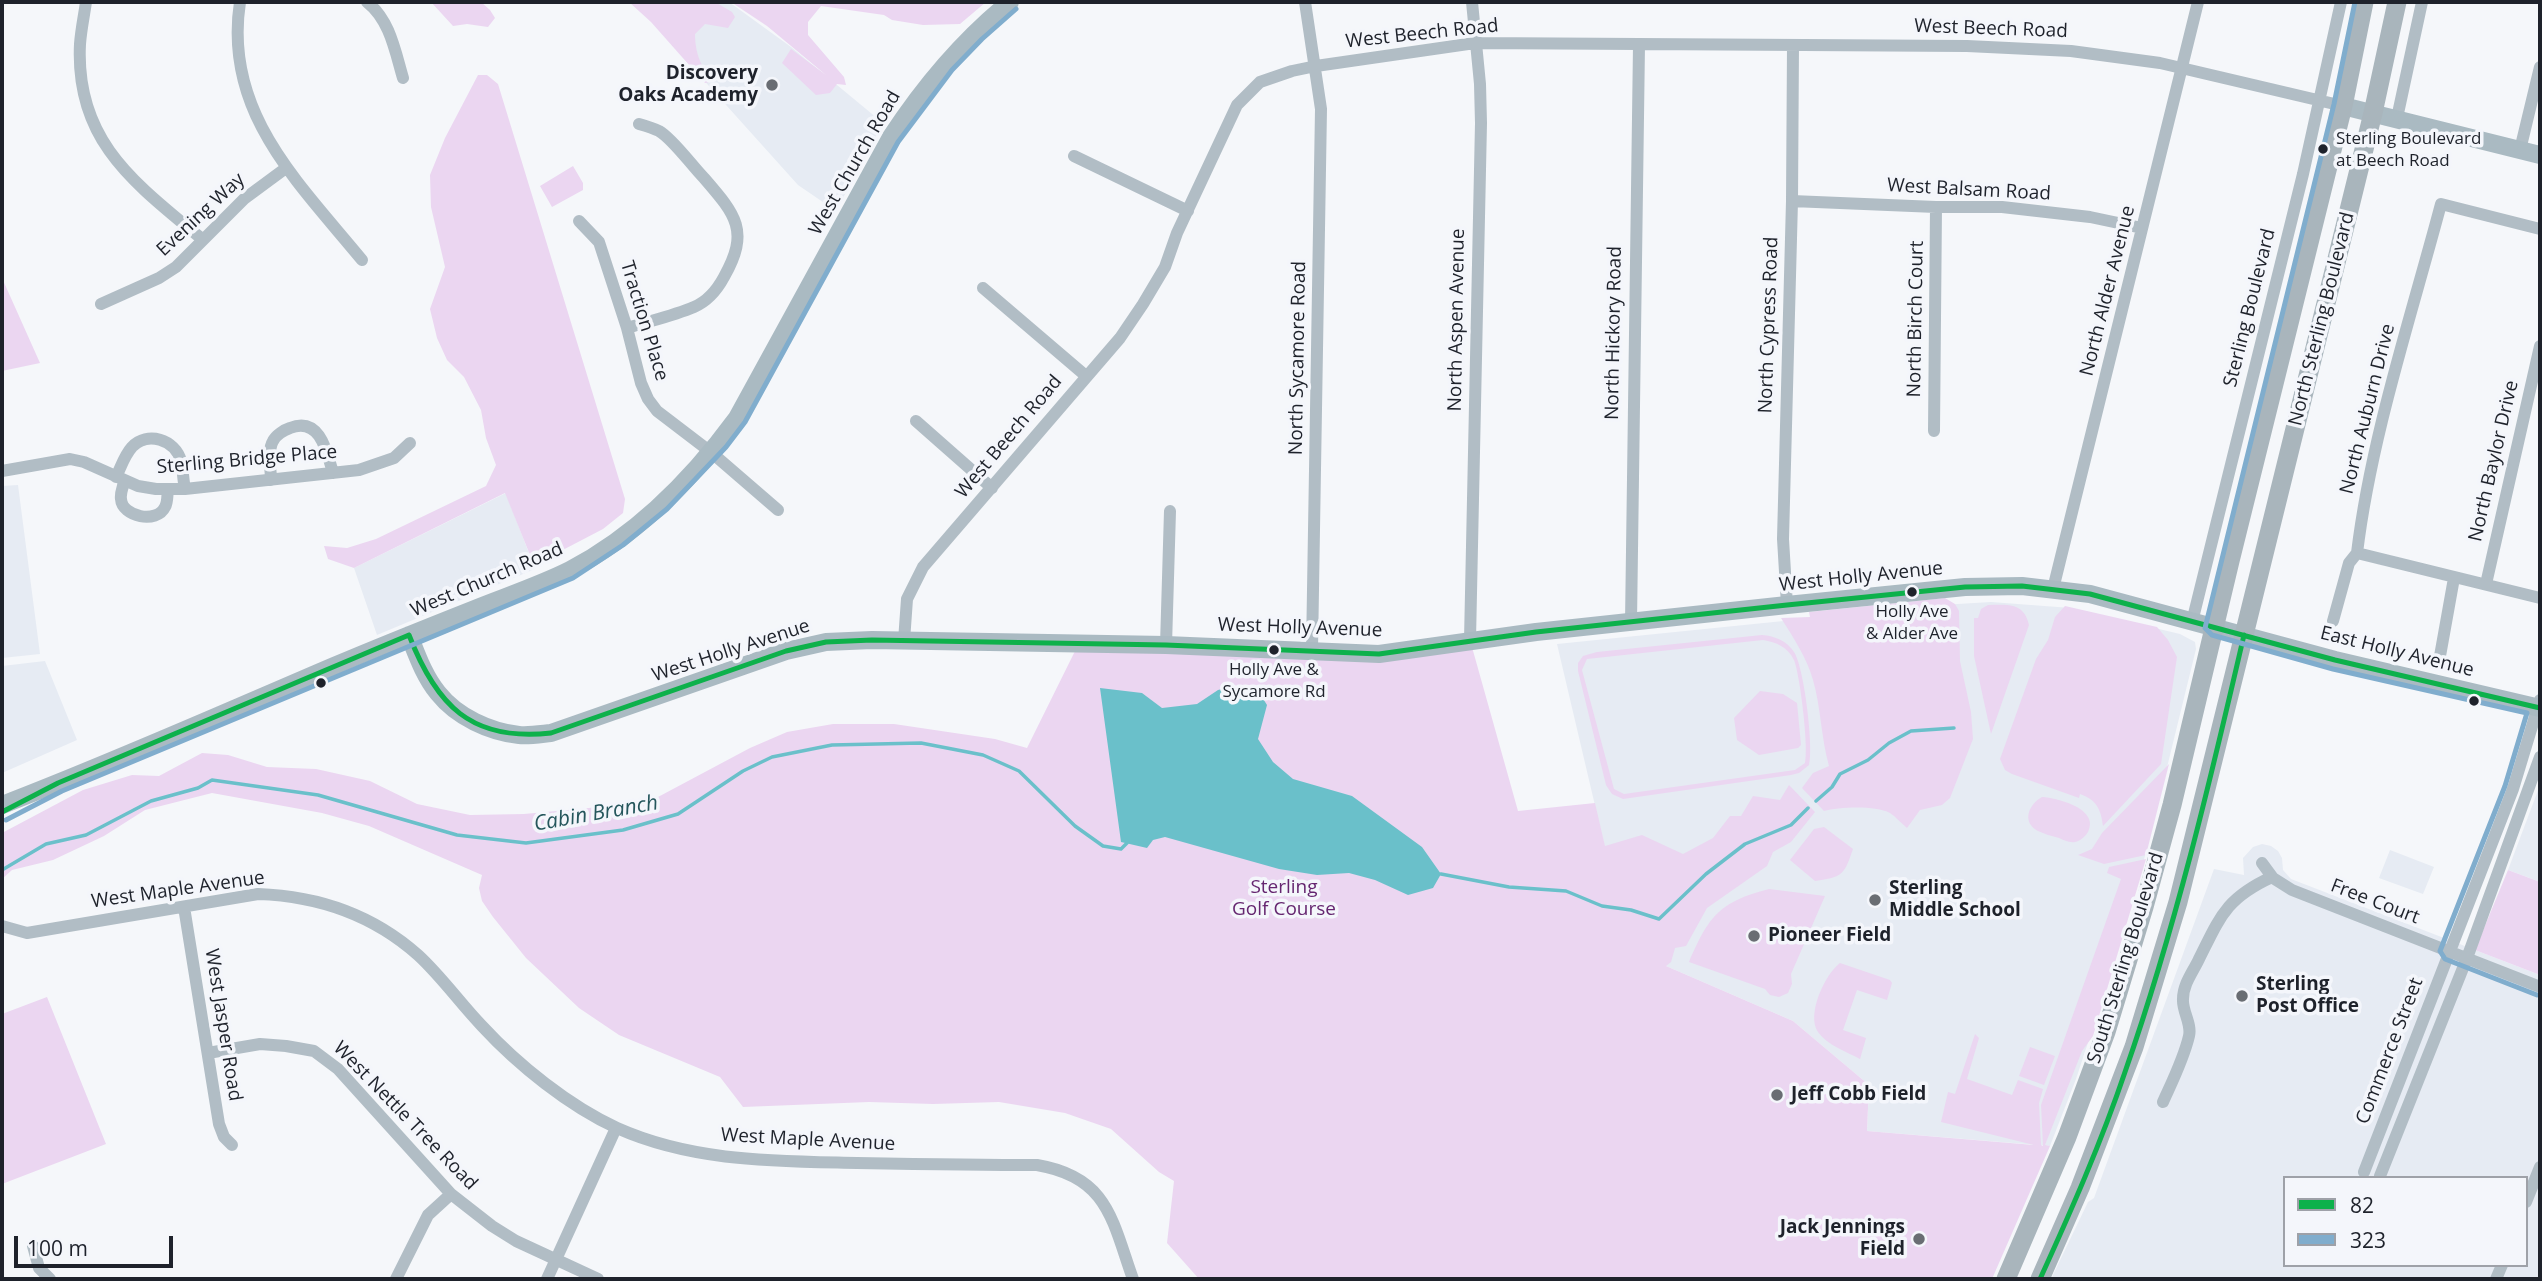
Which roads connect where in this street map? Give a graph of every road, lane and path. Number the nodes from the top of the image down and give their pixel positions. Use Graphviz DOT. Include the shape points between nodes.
graph roads {
  1 [pos="86,2"];
  2 [pos="240,2"];
  3 [pos="367,2"];
  4 [pos="1010,2"];
  5 [pos="1305,2"];
  6 [pos="1472,2"];
  7 [pos="2198,2"];
  8 [pos="2341,2"];
  9 [pos="2364,2"];
  10 [pos="2397,2"];
  11 [pos="2422,2"];
  12 [pos="1475,43"];
  13 [pos="1639,45"];
  14 [pos="1793,46"];
  15 [pos="1316,66"];
  16 [pos="2540,67"];
  17 [pos="2182,68"];
  18 [pos="403,78"];
  19 [pos="2319,102"];
  20 [pos="2343,106"];
  21 [pos="2372,113"];
  22 [pos="2397,118"];
  23 [pos="639,124"];
  24 [pos="2520,150"];
  25 [pos="2540,155"];
  26 [pos="1074,156"];
  27 [pos="286,168"];
  28 [pos="1792,201"];
  29 [pos="1936,208"];
  30 [pos="1188,211"];
  31 [pos="579,221"];
  32 [pos="2142,228"];
  33 [pos="2540,229"];
  34 [pos="203,240"];
  35 [pos="362,260"];
  36 [pos="983,288"];
  37 [pos="101,304"];
  38 [pos="627,328"];
  39 [pos="2540,346"];
  40 [pos="2538,368"];
  41 [pos="1086,376"];
  42 [pos="916,421"];
  43 [pos="1934,431"];
  44 [pos="410,443"];
  45 [pos="712,453"];
  46 [pos="2,471"];
  47 [pos="333,473"];
  48 [pos="120,480"];
  49 [pos="271,480"];
  50 [pos="992,488"];
  51 [pos="184,489"];
  52 [pos="168,490"];
  53 [pos="778,510"];
  54 [pos="1170,511"];
  55 [pos="2357,553"];
  56 [pos="2454,578"];
  57 [pos="2486,584"];
  58 [pos="2053,589"];
  59 [pos="2540,598"];
  60 [pos="1787,605"];
  61 [pos="2333,621"];
  62 [pos="1630,622"];
  63 [pos="2192,622"];
  64 [pos="2214,626"];
  65 [pos="409,635"];
  66 [pos="2245,635"];
  67 [pos="1470,640"];
  68 [pos="904,641"];
  69 [pos="1166,645"];
  70 [pos="1312,650"];
  71 [pos="2440,656"];
  72 [pos="2540,705"];
  73 [pos="2540,757"];
  74 [pos="58,783"];
  75 [pos="2,805"];
  76 [pos="2,812"];
  77 [pos="2262,863"];
  78 [pos="2273,877"];
  79 [pos="184,906"];
  80 [pos="2,926"];
  81 [pos="2449,951"];
  82 [pos="2467,958"];
  83 [pos="2540,987"];
  84 [pos="208,1053"];
  85 [pos="2163,1102"];
  86 [pos="616,1128"];
  87 [pos="232,1145"];
  88 [pos="2540,1167"];
  89 [pos="2364,1172"];
  90 [pos="2380,1176"];
  91 [pos="451,1194"];
  92 [pos="2528,1197"];
  93 [pos="33,1246"];
  94 [pos="556,1259"];
  95 [pos="51,1279"];
  96 [pos="396,1279"];
  97 [pos="547,1279"];
  98 [pos="598,1279"];
  99 [pos="1133,1279"];
  100 [pos="2006,1279"];
  101 [pos="2040,1279"];
  1 -- 34 [label="street" via="80,69 84,94 103,144 138,185"];
  2 -- 27 [label="street" via="242,80 256,120"];
  3 -- 18 [label="street" via="390,33"];
  4 -- 45 [label="street, West Church Road" via="963,43 914,101 752,392"];
  5 -- 15 [label="street, North Sycamore Road"];
  6 -- 12 [label="street, North Aspen Avenue"];
  7 -- 17 [label="street, North Alder Avenue"];
  8 -- 19 [label="street, Sterling Boulevard"];
  9 -- 20 [label="main road, North Sterling Boulevard"];
  10 -- 21 [label="main road, North Sterling Boulevard"];
  11 -- 22 [label="street"];
  12 -- 13 [label="street, West Beech Road"];
  12 -- 15 [label="street, West Beech Road"];
  12 -- 67 [label="street, North Aspen Avenue" via="1481,122"];
  13 -- 14 [label="street, West Beech Road"];
  13 -- 62 [label="street, North Hickory Road"];
  14 -- 17 [label="street, West Beech Road" via="2071,51"];
  14 -- 28 [label="street, North Cypress Road"];
  15 -- 30 [label="street, West Beech Road" via="1260,82 1237,105"];
  15 -- 70 [label="street, North Sycamore Road" via="1321,109"];
  16 -- 24 [label="street"];
  17 -- 19 [label="street, West Beech Road"];
  17 -- 32 [label="street, North Alder Avenue"];
  19 -- 20 [label="street, West Beech Road"];
  19 -- 63 [label="street, Sterling Boulevard"];
  20 -- 21 [label="street"];
  20 -- 64 [label="main road, North Sterling Boulevard"];
  21 -- 22 [label="street"];
  21 -- 66 [label="main road, North Sterling Boulevard"];
  22 -- 24 [label="street"];
  23 -- 38 [label="street" via="662,132 711,186 728,206 739,238 736,256 708,299"];
  24 -- 25 [label="street"];
  26 -- 30 [label="street"];
  27 -- 34 [label="street, Evening Way" via="244,199"];
  27 -- 35 [label="street"];
  28 -- 29 [label="street, West Balsam Road"];
  28 -- 60 [label="street, North Cypress Road" via="1783,539"];
  29 -- 32 [label="street, West Balsam Road" via="2002,207"];
  29 -- 43 [label="street, North Birch Court"];
  30 -- 41 [label="street, West Beech Road" via="1165,267 1143,304"];
  31 -- 38 [label="street, Traction Place" via="599,242"];
  32 -- 58 [label="street, North Alder Avenue"];
  33 -- 55 [label="street, North Auburn Drive" via="2441,204 2396,369"];
  34 -- 37 [label="street, Evening Way" via="159,278"];
  36 -- 41 [label="street"];
  38 -- 45 [label="street, Traction Place" via="648,399"];
  39 -- 40 [label="street, North Baylor Drive"];
  40 -- 57 [label="street, North Baylor Drive"];
  41 -- 50 [label="street, West Beech Road"];
  42 -- 50 [label="street"];
  44 -- 47 [label="street, Sterling Bridge Place" via="379,464"];
  45 -- 53 [label="street, Traction Place"];
  45 -- 65 [label="street, West Church Road" via="642,520 570,570"];
  46 -- 48 [label="street, Sterling Bridge Place" via="70,460"];
  47 -- 49 [label="street, Sterling Bridge Place"];
  47 -- 49 [label="street" via="318,434 312,428 296,426 273,441"];
  48 -- 51 [label="street" via="131,448 139,441 156,438 170,445 181,459"];
  48 -- 52 [label="street, Sterling Bridge Place"];
  48 -- 52 [label="street" via="123,506 148,517 161,512"];
  49 -- 51 [label="street, Sterling Bridge Place"];
  50 -- 68 [label="street, West Beech Road" via="923,568 907,599"];
  51 -- 52 [label="street, Sterling Bridge Place"];
  54 -- 69 [label="street"];
  55 -- 56 [label="street"];
  55 -- 61 [label="street, North Auburn Drive" via="2349,564"];
  56 -- 57 [label="street"];
  56 -- 71 [label="street"];
  57 -- 59 [label="street"];
  58 -- 60 [label="street, West Holly Avenue" via="1965,587"];
  58 -- 63 [label="street, West Holly Avenue" via="2090,594"];
  60 -- 62 [label="street, West Holly Avenue"];
  62 -- 67 [label="street, West Holly Avenue"];
  63 -- 64 [label="street, West Holly Avenue"];
  64 -- 66 [label="street, West Holly Avenue"];
  64 -- 100 [label="main road, South Sterling Boulevard" via="2172,805 2124,976 2067,1137"];
  65 -- 68 [label="street, West Holly Avenue" via="424,670 452,707 486,727 520,735 551,733 826,642"];
  65 -- 74 [label="street, West Church Road"];
  66 -- 72 [label="street, East Holly Avenue" via="2335,660"];
  66 -- 101 [label="main road, South Sterling Boulevard" via="2189,864 2138,1035"];
  67 -- 70 [label="street, West Holly Avenue" via="1379,653"];
  68 -- 69 [label="street, West Holly Avenue"];
  69 -- 70 [label="street, West Holly Avenue"];
  72 -- 81 [label="street, Commerce Street" via="2513,789"];
  73 -- 82 [label="street, Commerce Street"];
  74 -- 75 [label="street, West Church Road"];
  74 -- 76 [label="street, West Church Road"];
  77 -- 78 [label="street, Free Court"];
  78 -- 81 [label="street, Free Court" via="2292,890"];
  78 -- 85 [label="street" via="2259,883 2219,917 2191,972 2182,1000 2190,1033"];
  79 -- 80 [label="street, West Maple Avenue" via="27,933"];
  79 -- 84 [label="street, West Jasper Road"];
  79 -- 86 [label="street, West Maple Avenue" via="258,894 287,895 354,914 418,956 519,1063"];
  81 -- 82 [label="street, Free Court"];
  81 -- 89 [label="street, Commerce Street"];
  82 -- 83 [label="street, Free Court"];
  82 -- 90 [label="street, Commerce Street"];
  84 -- 87 [label="street, West Jasper Road" via="219,1124"];
  84 -- 91 [label="street, West Nettle Tree Road" via="260,1044 314,1051 338,1069"];
  86 -- 94 [label="street"];
  86 -- 99 [label="street, West Maple Avenue" via="693,1153 770,1162 1062,1169 1098,1195 1113,1221"];
  88 -- 92 [label="street"];
  91 -- 94 [label="street, West Nettle Tree Road" via="516,1241"];
  91 -- 96 [label="street" via="428,1215"];
  93 -- 95 [label="street" via="38,1268"];
  94 -- 97 [label="street"];
  94 -- 98 [label="street, West Nettle Tree Road"];
}
